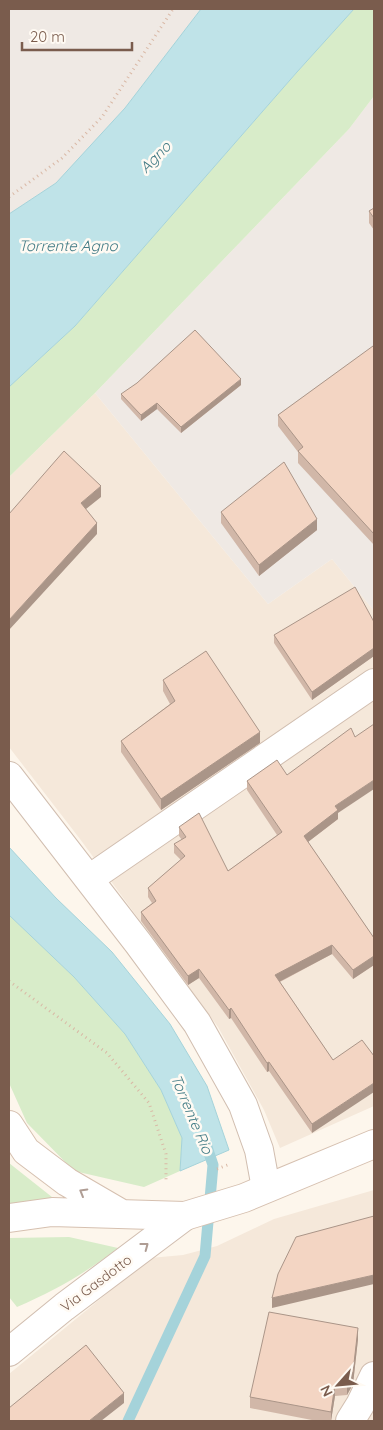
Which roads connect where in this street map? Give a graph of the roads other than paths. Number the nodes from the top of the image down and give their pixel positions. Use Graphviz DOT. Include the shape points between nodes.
graph roads {
  1 [pos="374,683"];
  2 [pos="9,776"];
  3 [pos="89,879"];
  4 [pos="9,1125"];
  5 [pos="374,1144"];
  6 [pos="255,1193"];
  7 [pos="126,1216"];
  8 [pos="185,1216"];
  9 [pos="9,1218"];
  10 [pos="9,1352"];
  11 [pos="374,1376"];
  12 [pos="350,1421"];
  1 -- 3 [label="street"];
  2 -- 3 [label="street"];
  3 -- 6 [label="street" via="197,1023 243,1105 259,1150"];
  7 -- 4 [label="street, one-way" via="67,1182 26,1151"];
  5 -- 6 [label="street"];
  6 -- 8 [label="street"];
  7 -- 8 [label="street"];
  7 -- 9 [label="street" via="52,1212"];
  10 -- 8 [label="street, Via Gasdotto, one-way"];
  11 -- 12 [label="street"];
}
